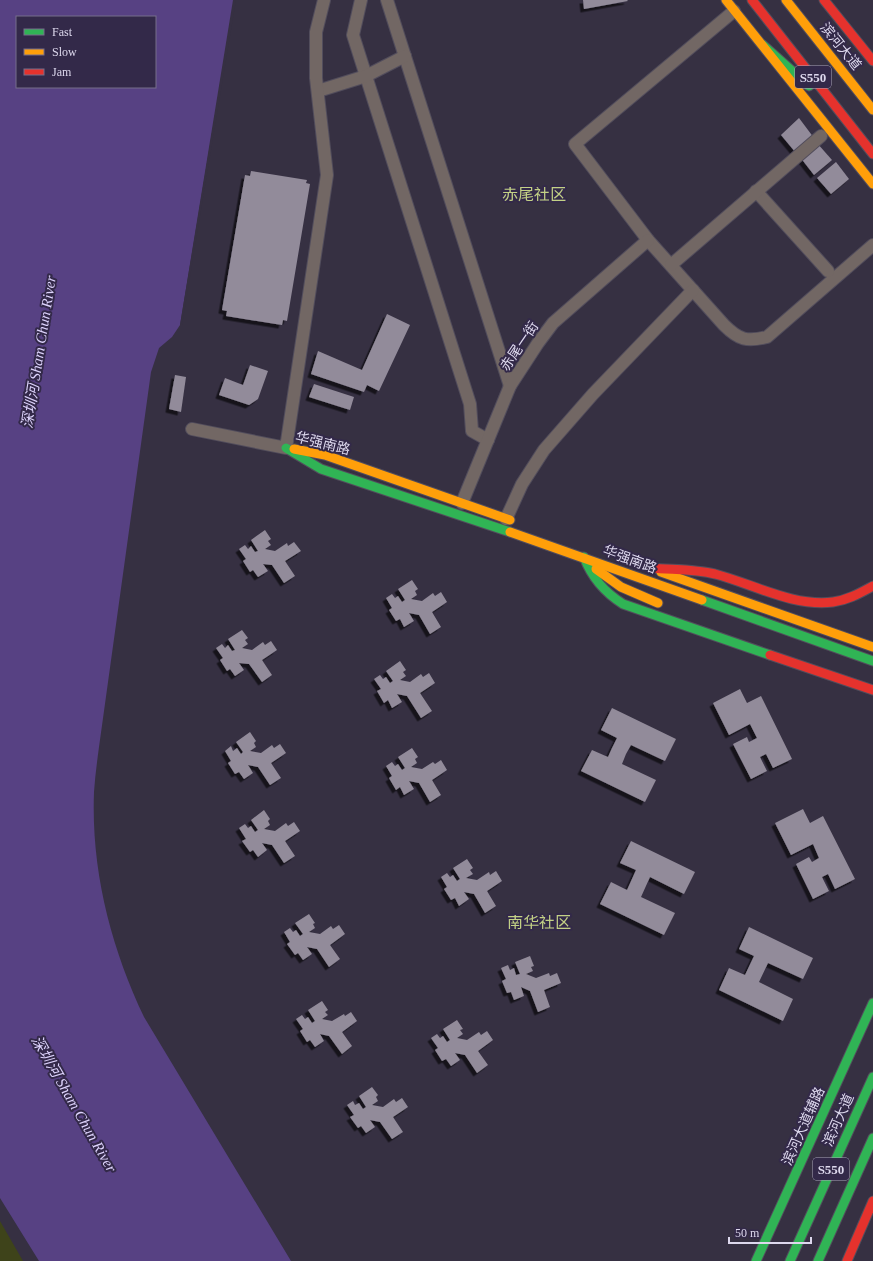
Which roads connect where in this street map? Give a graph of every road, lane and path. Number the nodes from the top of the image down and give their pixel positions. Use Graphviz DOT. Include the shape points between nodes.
graph roads {
  1 [pos="324,0"];
  2 [pos="361,0"];
  3 [pos="387,0"];
  4 [pos="726,0"];
  5 [pos="752,0"];
  6 [pos="786,0"];
  7 [pos="824,0"];
  8 [pos="837,1"];
  9 [pos="734,11"];
  10 [pos="835,15"];
  11 [pos="763,45"];
  12 [pos="405,56"];
  13 [pos="873,61"];
  14 [pos="366,76"];
  15 [pos="318,91"];
  16 [pos="873,110"];
  17 [pos="843,115"];
  18 [pos="820,136"];
  19 [pos="873,154"];
  20 [pos="873,184"];
  21 [pos="756,191"];
  22 [pos="648,240"];
  23 [pos="873,245"];
  24 [pos="671,265"];
  25 [pos="828,271"];
  26 [pos="693,290"];
  27 [pos="510,386"];
  28 [pos="192,429"];
  29 [pos="488,440"];
  30 [pos="286,448"];
  31 [pos="462,503"];
  32 [pos="506,519"];
  33 [pos="521,524"];
  34 [pos="584,557"];
  35 [pos="873,586"];
  36 [pos="668,606"];
  37 [pos="873,648"];
  38 [pos="873,661"];
  39 [pos="873,690"];
  40 [pos="873,1003"];
  41 [pos="873,1077"];
  42 [pos="873,1138"];
  43 [pos="873,1201"];
  44 [pos="756,1261"];
  45 [pos="790,1261"];
  46 [pos="818,1261"];
  47 [pos="847,1261"];
  1 -- 15 [label="street" via="316,32"];
  2 -- 14 [label="street" via="353,35"];
  3 -- 12 [label="street"];
  4 -- 9 [label="main road"];
  5 -- 17 [label="main road, S550"];
  6 -- 16 [label="main road, 滨河大道 / S550"];
  7 -- 10 [label="main road"];
  8 -- 10 [label="main road"];
  9 -- 11 [label="main road"];
  9 -- 22 [label="street" via="575,144"];
  10 -- 13 [label="main road"];
  11 -- 17 [label="main road"];
  11 -- 20 [label="main road"];
  12 -- 14 [label="street"];
  12 -- 27 [label="street"];
  14 -- 15 [label="street"];
  14 -- 29 [label="street" via="470,404 472,431"];
  15 -- 30 [label="street" via="327,175"];
  17 -- 19 [label="main road, S550"];
  18 -- 21 [label="street"];
  21 -- 24 [label="street"];
  21 -- 25 [label="street"];
  22 -- 24 [label="street"];
  22 -- 27 [label="street, 赤尾一街" via="553,323"];
  23 -- 26 [label="street" via="767,337 753,341 738,337"];
  24 -- 26 [label="street"];
  26 -- 32 [label="street" via="592,394 544,450 522,484"];
  27 -- 29 [label="street, 赤尾一街"];
  28 -- 30 [label="street"];
  29 -- 31 [label="street, 赤尾一街"];
  30 -- 31 [label="main road, 华强南路" via="325,455"];
  30 -- 34 [label="main road, 华强南路" via="321,469"];
  31 -- 32 [label="main road, 华强南路"];
  32 -- 33 [label="main road, 华强南路"];
  34 -- 36 [label="main road" via="621,588"];
  34 -- 38 [label="main road, 华强南路"];
  34 -- 39 [label="main road" via="596,582 623,604"];
  35 -- 37 [label="main road, 华强南路" via="857,596 836,603 814,603 792,599 715,574 647,567"];
  40 -- 44 [label="main road, 滨河大道辅路"];
  41 -- 45 [label="main road, 滨河大道 / S550"];
  42 -- 46 [label="main road, S550"];
  43 -- 47 [label="main road"];
}
